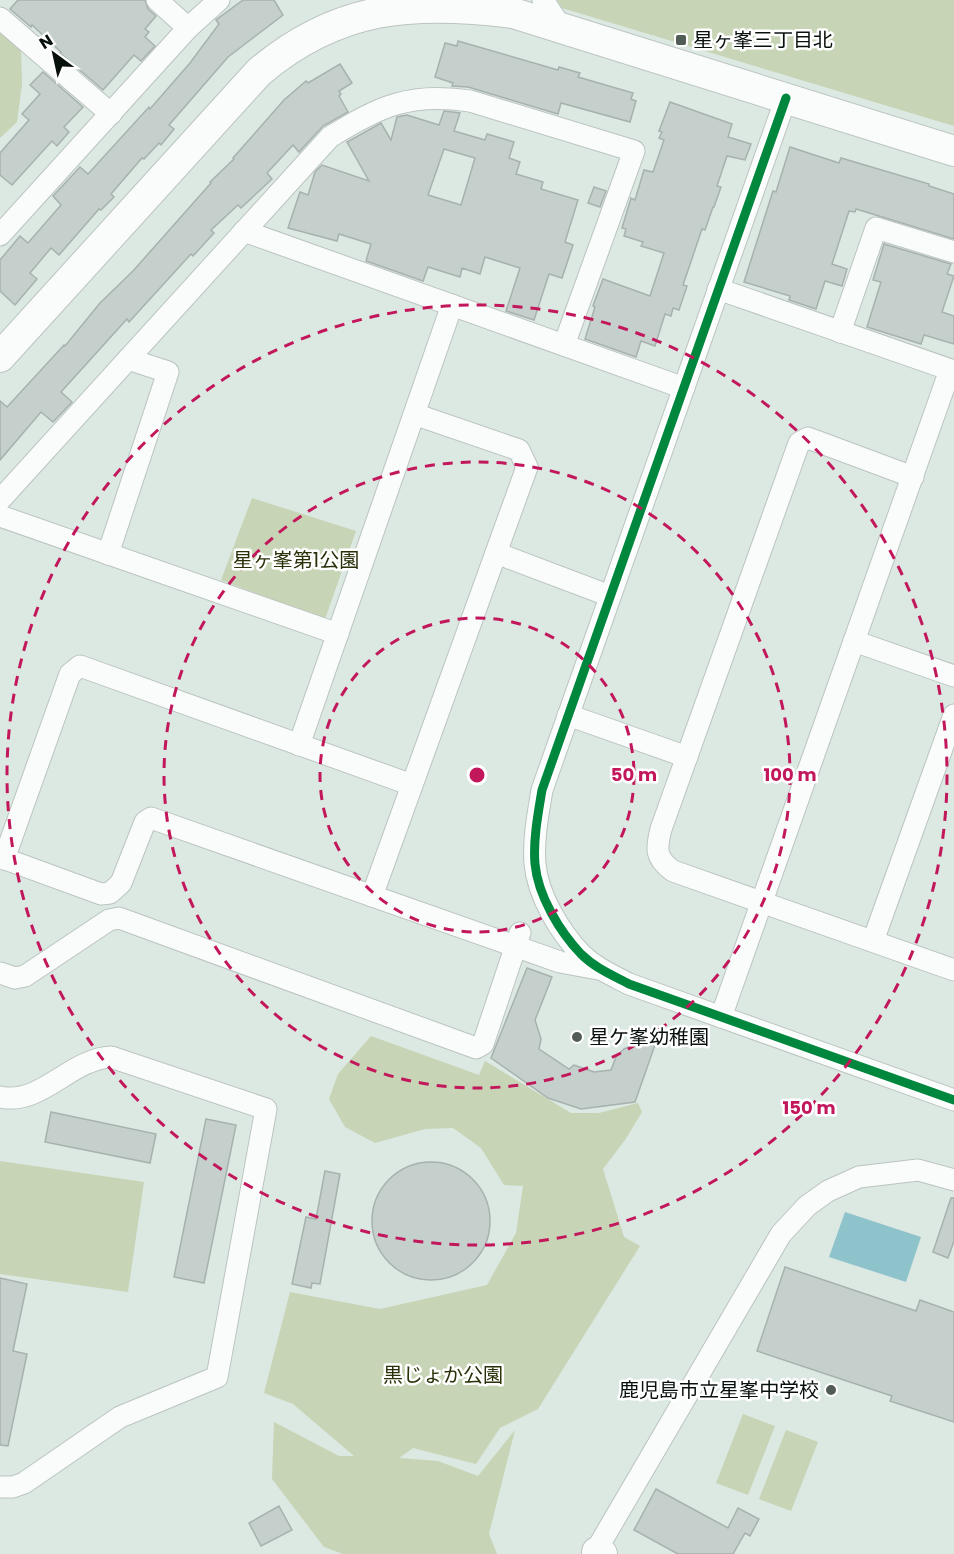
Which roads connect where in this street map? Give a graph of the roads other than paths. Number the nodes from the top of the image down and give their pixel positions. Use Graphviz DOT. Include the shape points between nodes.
graph roads {
  1 [pos="157,0"];
  2 [pos="219,0"];
  3 [pos="543,0"];
  4 [pos="0,18"];
  5 [pos="561,27"];
  6 [pos="188,28"];
  7 [pos="786,98"];
  8 [pos="111,114"];
  9 [pos="954,151"];
  10 [pos="244,231"];
  11 [pos="0,235"];
  12 [pos="954,252"];
  13 [pos="718,289"];
  14 [pos="452,305"];
  15 [pos="840,332"];
  16 [pos="564,345"];
  17 [pos="0,357"];
  18 [pos="128,359"];
  19 [pos="952,371"];
  20 [pos="684,388"];
  21 [pos="414,414"];
  22 [pos="913,477"];
  23 [pos="0,500"];
  24 [pos="0,516"];
  25 [pos="496,553"];
  26 [pos="108,554"];
  27 [pos="610,596"];
  28 [pos="338,634"];
  29 [pos="854,641"];
  30 [pos="954,676"];
  31 [pos="568,715"];
  32 [pos="954,715"];
  33 [pos="300,745"];
  34 [pos="687,757"];
  35 [pos="412,785"];
  36 [pos="2,858"];
  37 [pos="372,896"];
  38 [pos="762,902"];
  39 [pos="518,940"];
  40 [pos="873,941"];
  41 [pos="602,970"];
  42 [pos="954,970"];
  43 [pos="0,973"];
  44 [pos="721,1017"];
  45 [pos="0,1097"];
  46 [pos="954,1100"];
  47 [pos="954,1180"];
  48 [pos="0,1486"];
  49 [pos="598,1553"];
  1 -- 6 [label="street"];
  2 -- 6 [label="street"];
  3 -- 5 [label="street"];
  4 -- 8 [label="street"];
  5 -- 7 [label="street"];
  5 -- 17 [label="street" via="486,6 420,2 357,13 286,49 236,96"];
  6 -- 8 [label="street"];
  7 -- 9 [label="street"];
  7 -- 13 [label="street"];
  8 -- 11 [label="street"];
  10 -- 14 [label="street"];
  10 -- 16 [label="street" via="330,137 363,116 392,104 422,98 470,101 634,151"];
  10 -- 18 [label="street"];
  12 -- 15 [label="street" via="876,228"];
  13 -- 15 [label="street"];
  13 -- 20 [label="street"];
  14 -- 16 [label="street"];
  14 -- 21 [label="street"];
  15 -- 19 [label="street"];
  16 -- 20 [label="street"];
  18 -- 23 [label="street"];
  18 -- 26 [label="street" via="168,372"];
  19 -- 22 [label="street"];
  20 -- 27 [label="street"];
  21 -- 25 [label="street" via="519,450 527,466"];
  21 -- 28 [label="street"];
  22 -- 29 [label="street"];
  22 -- 34 [label="street" via="808,438 799,443"];
  24 -- 26 [label="street"];
  25 -- 27 [label="street"];
  25 -- 35 [label="street"];
  26 -- 28 [label="street"];
  27 -- 31 [label="street"];
  28 -- 33 [label="street"];
  29 -- 30 [label="street"];
  29 -- 38 [label="street"];
  31 -- 34 [label="street"];
  31 -- 41 [label="street" via="542,790 535,864 552,913 582,955"];
  32 -- 40 [label="street"];
  33 -- 35 [label="street"];
  33 -- 36 [label="street" via="80,666 70,674"];
  34 -- 38 [label="street" via="661,829 658,855 673,871"];
  35 -- 37 [label="street"];
  36 -- 37 [label="street" via="101,894 110,893 121,883 145,822 151,818"];
  37 -- 39 [label="street"];
  38 -- 40 [label="street"];
  38 -- 44 [label="street"];
  39 -- 41 [label="street" via="560,962"];
  39 -- 43 [label="street" via="483,1044 476,1048 118,918 25,976 15,978"];
  40 -- 42 [label="street"];
  41 -- 44 [label="street" via="629,984"];
  44 -- 46 [label="street"];
  45 -- 48 [label="street" via="31,1095 84,1063 111,1057 266,1109 217,1377 120,1418 24,1483"];
  47 -- 49 [label="street" via="918,1170 859,1177 807,1206 781,1234"];
}
